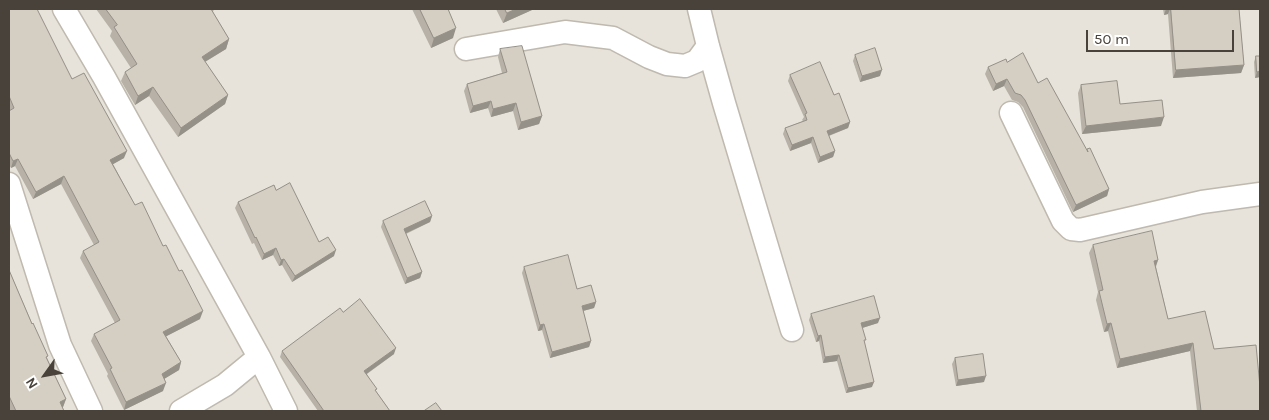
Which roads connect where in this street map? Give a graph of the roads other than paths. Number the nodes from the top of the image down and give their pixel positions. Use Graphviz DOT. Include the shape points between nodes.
graph roads {
  1 [pos="64,9"];
  2 [pos="699,9"];
  3 [pos="708,46"];
  4 [pos="466,49"];
  5 [pos="1011,113"];
  6 [pos="9,184"];
  7 [pos="1260,194"];
  8 [pos="792,330"];
  9 [pos="259,357"];
  10 [pos="91,411"];
  11 [pos="181,411"];
  12 [pos="286,411"];
  1 -- 9 [label="street"];
  2 -- 3 [label="street"];
  3 -- 4 [label="street" via="697,61 685,66 667,64 613,38 565,32"];
  3 -- 8 [label="street"];
  5 -- 7 [label="street" via="1063,221 1071,229 1080,230 1202,202"];
  6 -- 10 [label="street" via="60,345"];
  9 -- 11 [label="street" via="225,385"];
  9 -- 12 [label="street"];
}
